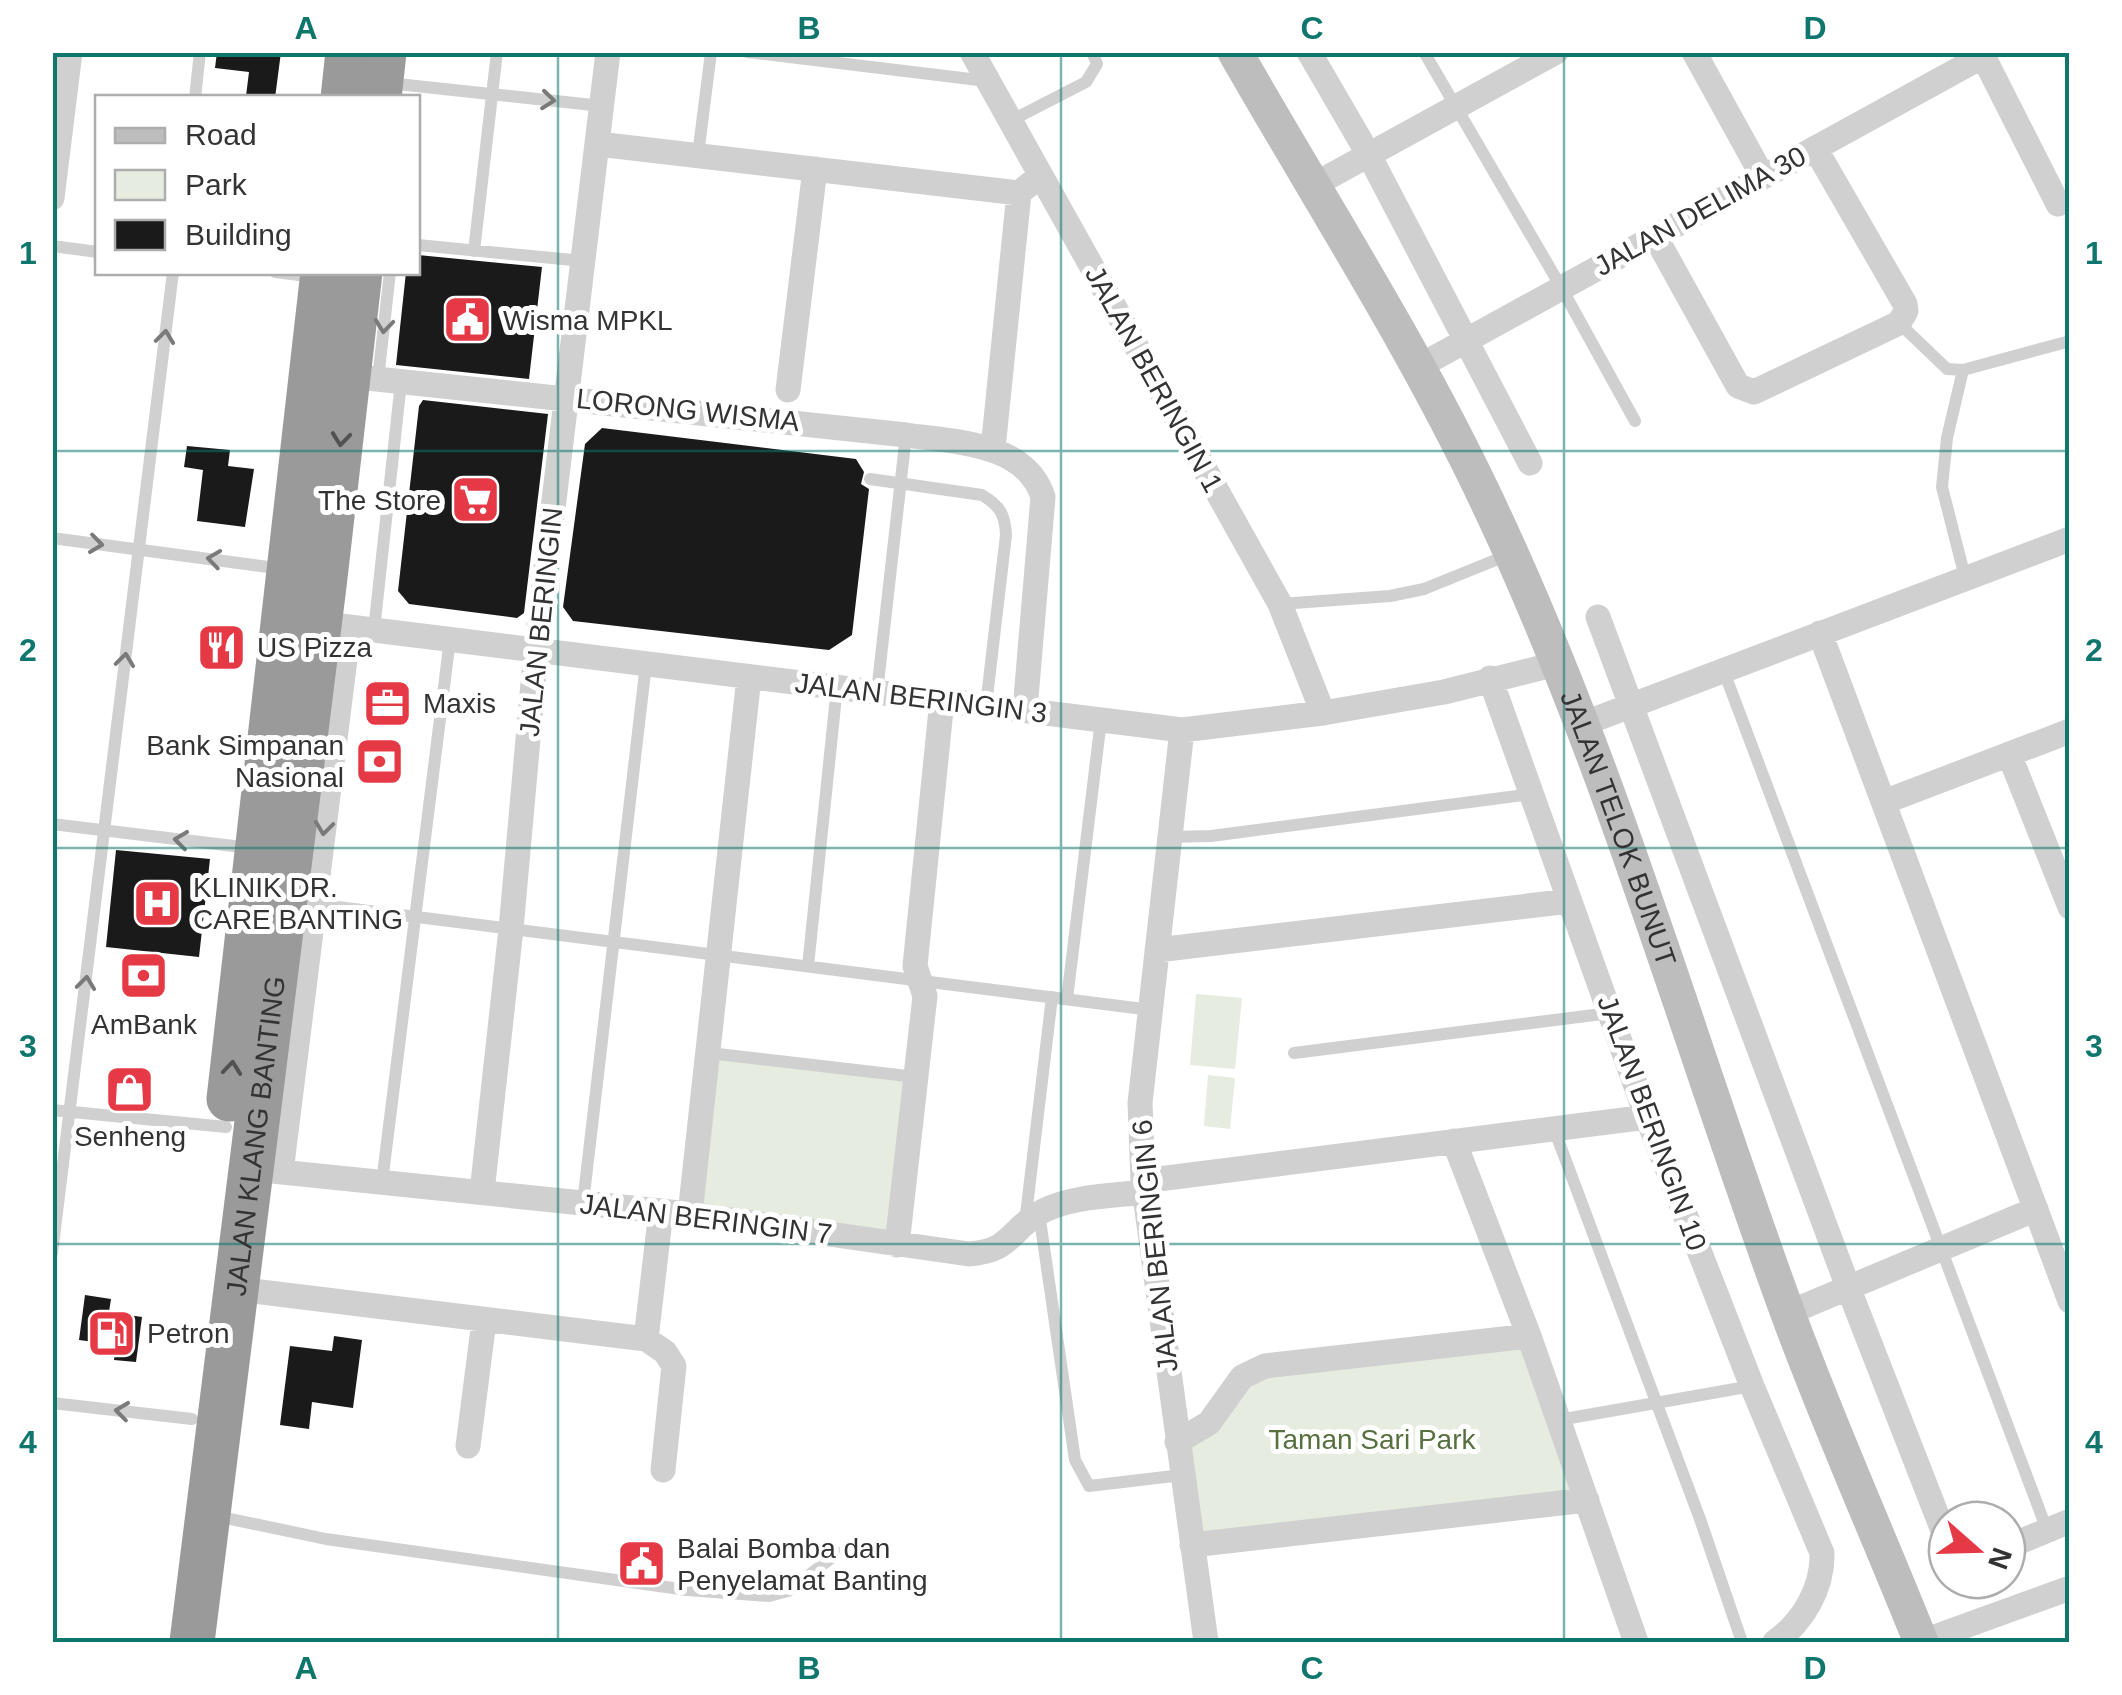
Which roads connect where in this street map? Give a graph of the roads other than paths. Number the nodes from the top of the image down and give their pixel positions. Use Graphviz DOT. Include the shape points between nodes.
graph roads {
  1 [pos="200,52"];
  2 [pos="498,52"];
  3 [pos="608,52"];
  4 [pos="711,52"];
  5 [pos="747,52"];
  6 [pos="972,52"];
  7 [pos="1092,52"];
  8 [pos="1234,52"];
  9 [pos="1309,52"];
  10 [pos="1424,52"];
  11 [pos="1694,52"];
  12 [pos="1984,54"];
  13 [pos="1542,56"];
  14 [pos="63,61"];
  15 [pos="380,81"];
  16 [pos="987,81"];
  17 [pos="492,94"];
  18 [pos="194,95"];
  19 [pos="602,106"];
  20 [pos="1457,108"];
  21 [pos="1010,121"];
  22 [pos="598,144"];
  23 [pos="1815,148"];
  24 [pos="698,155"];
  25 [pos="1370,158"];
  26 [pos="815,169"];
  27 [pos="1040,176"];
  28 [pos="1763,177"];
  29 [pos="1312,186"];
  30 [pos="1019,193"];
  31 [pos="52,198"];
  32 [pos="2058,204"];
  33 [pos="1655,236"];
  34 [pos="420,245"];
  35 [pos="52,246"];
  36 [pos="474,251"];
  37 [pos="95,252"];
  38 [pos="583,262"];
  39 [pos="173,275"];
  40 [pos="335,275"];
  41 [pos="335,275"];
  42 [pos="390,275"];
  43 [pos="1561,287"];
  44 [pos="1899,323"];
  45 [pos="1466,339"];
  46 [pos="2070,341"];
  47 [pos="1418,367"];
  48 [pos="1963,370"];
  49 [pos="376,379"];
  50 [pos="788,390"];
  51 [pos="567,396"];
  52 [pos="1634,422"];
  53 [pos="906,435"];
  54 [pos="992,449"];
  55 [pos="1530,463"];
  56 [pos="870,479"];
  57 [pos="52,538"];
  58 [pos="2070,539"];
  59 [pos="139,549"];
  60 [pos="1510,554"];
  61 [pos="289,570"];
  62 [pos="1965,577"];
  63 [pos="1280,604"];
  64 [pos="1598,617"];
  65 [pos="332,625"];
  66 [pos="1820,633"];
  67 [pos="450,640"];
  68 [pos="536,650"];
  69 [pos="646,664"];
  70 [pos="1556,664"];
  71 [pos="1723,669"];
  72 [pos="750,676"];
  73 [pos="1490,678"];
  74 [pos="838,688"];
  75 [pos="877,692"];
  76 [pos="942,700"];
  77 [pos="1630,704"];
  78 [pos="986,706"];
  79 [pos="1025,710"];
  80 [pos="1322,712"];
  81 [pos="1101,720"];
  82 [pos="1580,725"];
  83 [pos="1182,730"];
  84 [pos="2070,731"];
  85 [pos="2009,754"];
  86 [pos="1532,794"];
  87 [pos="1884,802"];
  88 [pos="52,824"];
  89 [pos="104,831"];
  90 [pos="1170,837"];
  91 [pos="257,849"];
  92 [pos="1570,900"];
  93 [pos="314,904"];
  94 [pos="2070,907"];
  95 [pos="415,917"];
  96 [pos="512,929"];
  97 [pos="614,942"];
  98 [pos="1157,950"];
  99 [pos="719,955"];
  100 [pos="808,966"];
  101 [pos="922,982"];
  102 [pos="1052,997"];
  103 [pos="1067,999"];
  104 [pos="1150,1010"];
  105 [pos="1610,1013"];
  106 [pos="708,1052"];
  107 [pos="1294,1053"];
  108 [pos="918,1078"];
  109 [pos="52,1110"];
  110 [pos="70,1112"];
  111 [pos="1647,1117"];
  112 [pos="226,1127"];
  113 [pos="1554,1129"];
  114 [pos="1454,1142"];
  115 [pos="266,1170"];
  116 [pos="382,1182"];
  117 [pos="1144,1186"];
  118 [pos="482,1192"];
  119 [pos="584,1203"];
  120 [pos="2036,1208"];
  121 [pos="660,1211"];
  122 [pos="690,1214"];
  123 [pos="1032,1218"];
  124 [pos="897,1246"];
  125 [pos="1943,1247"];
  126 [pos="52,1253"];
  127 [pos="1848,1287"];
  128 [pos="236,1289"];
  129 [pos="2070,1301"];
  130 [pos="1788,1312"];
  131 [pos="484,1320"];
  132 [pos="1529,1336"];
  133 [pos="652,1344"];
  134 [pos="1752,1386"];
  135 [pos="52,1402"];
  136 [pos="1655,1403"];
  137 [pos="192,1419"];
  138 [pos="1559,1420"];
  139 [pos="1178,1442"];
  140 [pos="468,1446"];
  141 [pos="663,1470"];
  142 [pos="1182,1475"];
  143 [pos="1587,1500"];
  144 [pos="1931,1500"];
  145 [pos="195,1514"];
  146 [pos="2058,1526"];
  147 [pos="2027,1539"];
  148 [pos="1192,1545"];
  149 [pos="838,1553"];
  150 [pos="2070,1588"];
  151 [pos="166,1642"];
  152 [pos="192,1642"];
  153 [pos="1206,1642"];
  154 [pos="1636,1642"];
  155 [pos="1742,1642"];
  156 [pos="1775,1642"];
  157 [pos="1921,1642"];
  1 -- 18 [label="lane"];
  2 -- 17 [label="lane"];
  3 -- 19 [label="street, JALAN BERINGIN"];
  4 -- 24 [label="lane"];
  5 -- 16 [label="lane"];
  6 -- 16 [label="street, JALAN BERINGIN 1"];
  7 -- 21 [label="lane" via="1097,64 1086,82"];
  8 -- 29 [label="street, JALAN TELOK BUNUT"];
  9 -- 25 [label="street"];
  10 -- 20 [label="lane"];
  11 -- 28 [label="street"];
  12 -- 23 [label="street, JALAN DELIMA 30"];
  12 -- 32 [label="street"];
  13 -- 20 [label="street"];
  14 -- 31 [label="street"];
  15 -- 17 [label="lane"];
  16 -- 21 [label="street, JALAN BERINGIN 1"];
  17 -- 19 [label="lane, one-way"];
  17 -- 36 [label="lane"];
  19 -- 22 [label="street, JALAN BERINGIN"];
  20 -- 25 [label="street"];
  20 -- 43 [label="lane"];
  21 -- 27 [label="street, JALAN BERINGIN 1"];
  22 -- 24 [label="street"];
  22 -- 38 [label="street, JALAN BERINGIN"];
  23 -- 28 [label="street, JALAN DELIMA 30"];
  23 -- 44 [label="street" via="1905,304"];
  24 -- 26 [label="street"];
  25 -- 29 [label="street"];
  25 -- 45 [label="street"];
  26 -- 30 [label="street"];
  26 -- 50 [label="street"];
  27 -- 30 [label="street"];
  27 -- 63 [label="street, JALAN BERINGIN 1"];
  28 -- 33 [label="street, JALAN DELIMA 30"];
  29 -- 47 [label="street, JALAN TELOK BUNUT"];
  30 -- 54 [label="street"];
  33 -- 43 [label="street, JALAN DELIMA 30"];
  33 -- 44 [label="street" via="1745,391"];
  34 -- 36 [label="lane"];
  35 -- 37 [label="lane"];
  36 -- 38 [label="lane"];
  38 -- 51 [label="street, JALAN BERINGIN"];
  59 -- 39 [label="lane, one-way"];
  40 -- 49 [label="highway, JALAN KLANG BANTING"];
  41 -- 61 [label="highway, JALAN KLANG BANTING"];
  42 -- 49 [label="lane, one-way"];
  43 -- 45 [label="street, JALAN DELIMA 30"];
  43 -- 52 [label="lane"];
  44 -- 48 [label="lane" via="1948,369"];
  45 -- 47 [label="street, JALAN DELIMA 30"];
  45 -- 55 [label="street"];
  46 -- 48 [label="lane"];
  47 -- 60 [label="street, JALAN TELOK BUNUT"];
  48 -- 62 [label="lane" via="1942,487"];
  49 -- 51 [label="street, LORONG WISMA"];
  49 -- 65 [label="highway, JALAN KLANG BANTING"];
  51 -- 53 [label="street, LORONG WISMA"];
  51 -- 68 [label="street, JALAN BERINGIN"];
  53 -- 54 [label="street, LORONG WISMA"];
  53 -- 75 [label="lane"];
  54 -- 79 [label="street, LORONG WISMA" via="1022,466 1043,497"];
  56 -- 78 [label="lane, bridge" via="982,496 1006,518"];
  57 -- 59 [label="lane, one-way"];
  58 -- 62 [label="street"];
  61 -- 59 [label="lane, one-way"];
  89 -- 59 [label="lane, one-way"];
  60 -- 63 [label="lane" via="1424,589"];
  60 -- 70 [label="street, JALAN TELOK BUNUT"];
  61 -- 65 [label="highway, JALAN KLANG BANTING"];
  62 -- 66 [label="street"];
  63 -- 80 [label="street, JALAN BERINGIN 1"];
  64 -- 77 [label="street"];
  65 -- 67 [label="street, JALAN BERINGIN 3"];
  65 -- 91 [label="highway, JALAN KLANG BANTING"];
  65 -- 93 [label="street, one-way"];
  65 -- 115 [label="highway, JALAN KLANG BANTING"];
  66 -- 71 [label="street"];
  66 -- 87 [label="street"];
  67 -- 68 [label="street, JALAN BERINGIN 3"];
  67 -- 95 [label="lane"];
  68 -- 69 [label="street, JALAN BERINGIN 3"];
  68 -- 96 [label="street, JALAN BERINGIN"];
  69 -- 72 [label="street, JALAN BERINGIN 3"];
  69 -- 97 [label="lane"];
  70 -- 73 [label="street, JALAN BERINGIN 3"];
  70 -- 82 [label="street, JALAN TELOK BUNUT"];
  71 -- 77 [label="street"];
  71 -- 125 [label="lane"];
  72 -- 74 [label="street, JALAN BERINGIN 3"];
  72 -- 99 [label="street"];
  73 -- 80 [label="street, JALAN BERINGIN 3"];
  73 -- 86 [label="street, JALAN BERINGIN 10"];
  74 -- 75 [label="street, JALAN BERINGIN 3"];
  74 -- 100 [label="lane"];
  75 -- 76 [label="street, JALAN BERINGIN 3"];
  76 -- 78 [label="street, JALAN BERINGIN 3"];
  76 -- 101 [label="street" via="915,966"];
  77 -- 82 [label="street"];
  77 -- 127 [label="street"];
  78 -- 79 [label="street, JALAN BERINGIN 3"];
  79 -- 81 [label="street, JALAN BERINGIN 3"];
  80 -- 83 [label="street, JALAN BERINGIN 3"];
  81 -- 83 [label="street, JALAN BERINGIN 3"];
  81 -- 103 [label="lane"];
  82 -- 130 [label="street, JALAN TELOK BUNUT"];
  83 -- 90 [label="street, JALAN BERINGIN 6"];
  84 -- 85 [label="street"];
  85 -- 87 [label="street"];
  85 -- 94 [label="street"];
  86 -- 90 [label="lane"];
  86 -- 92 [label="street, JALAN BERINGIN 10"];
  87 -- 120 [label="street"];
  88 -- 89 [label="lane"];
  91 -- 89 [label="lane, one-way"];
  110 -- 89 [label="lane, one-way"];
  90 -- 98 [label="street, JALAN BERINGIN 6"];
  112 -- 91 [label="highway, JALAN KLANG BANTING, one-way"];
  92 -- 98 [label="street"];
  92 -- 105 [label="street, JALAN BERINGIN 10"];
  93 -- 95 [label="lane"];
  93 -- 115 [label="street"];
  95 -- 96 [label="lane"];
  95 -- 116 [label="lane"];
  96 -- 97 [label="lane"];
  96 -- 118 [label="street, JALAN BERINGIN"];
  97 -- 99 [label="lane"];
  97 -- 119 [label="lane"];
  98 -- 104 [label="street, JALAN BERINGIN 6"];
  99 -- 100 [label="lane"];
  99 -- 106 [label="street"];
  100 -- 101 [label="lane"];
  101 -- 102 [label="lane"];
  101 -- 108 [label="street"];
  102 -- 103 [label="lane"];
  102 -- 123 [label="lane"];
  103 -- 104 [label="lane"];
  104 -- 117 [label="street, JALAN BERINGIN 6" via="1140,1102"];
  105 -- 107 [label="lane"];
  105 -- 111 [label="street, JALAN BERINGIN 10"];
  106 -- 108 [label="lane"];
  106 -- 122 [label="street"];
  108 -- 124 [label="street"];
  109 -- 110 [label="lane"];
  110 -- 112 [label="lane"];
  110 -- 126 [label="lane"];
  111 -- 113 [label="street, JALAN BERINGIN 7"];
  111 -- 134 [label="street, JALAN BERINGIN 10"];
  112 -- 137 [label="highway, JALAN KLANG BANTING"];
  113 -- 114 [label="street, JALAN BERINGIN 7"];
  113 -- 136 [label="lane"];
  114 -- 117 [label="street, JALAN BERINGIN 7"];
  114 -- 132 [label="street"];
  115 -- 116 [label="street, JALAN BERINGIN 7"];
  115 -- 128 [label="highway, JALAN KLANG BANTING"];
  116 -- 118 [label="street, JALAN BERINGIN 7"];
  117 -- 123 [label="street, JALAN BERINGIN 7" via="1059,1204"];
  117 -- 139 [label="street, JALAN BERINGIN 6"];
  118 -- 119 [label="street, JALAN BERINGIN 7"];
  119 -- 121 [label="street, JALAN BERINGIN 7"];
  120 -- 125 [label="street"];
  120 -- 129 [label="street"];
  121 -- 122 [label="street, JALAN BERINGIN 7"];
  121 -- 133 [label="street"];
  122 -- 124 [label="street, JALAN BERINGIN 7"];
  123 -- 124 [label="street, JALAN BERINGIN 7" via="990,1252"];
  123 -- 142 [label="lane" via="1074,1460 1083,1479 1089,1486"];
  125 -- 127 [label="street"];
  125 -- 146 [label="lane"];
  127 -- 130 [label="street"];
  127 -- 144 [label="street"];
  128 -- 131 [label="street"];
  128 -- 145 [label="highway, JALAN KLANG BANTING"];
  130 -- 157 [label="street, JALAN TELOK BUNUT"];
  131 -- 133 [label="street"];
  131 -- 140 [label="street"];
  132 -- 138 [label="street"];
  132 -- 139 [label="street" via="1265,1366 1242,1377 1209,1424"];
  133 -- 141 [label="street" via="674,1366"];
  134 -- 136 [label="lane"];
  134 -- 156 [label="street, JALAN BERINGIN 10" via="1822,1553 1820,1579 1804,1614"];
  137 -- 135 [label="lane, one-way"];
  136 -- 138 [label="lane"];
  136 -- 155 [label="lane"];
  137 -- 145 [label="highway, JALAN KLANG BANTING"];
  138 -- 143 [label="street"];
  139 -- 142 [label="street, JALAN BERINGIN 6"];
  142 -- 148 [label="street, JALAN BERINGIN 6"];
  143 -- 148 [label="street"];
  143 -- 154 [label="street"];
  145 -- 149 [label="lane" via="345,1542 769,1596 788,1591"];
  145 -- 151 [label="highway, JALAN KLANG BANTING"];
  145 -- 152 [label="highway, JALAN KLANG BANTING"];
  146 -- 147 [label="street"];
  148 -- 153 [label="street, JALAN BERINGIN 6"];
  150 -- 157 [label="street"];
}
